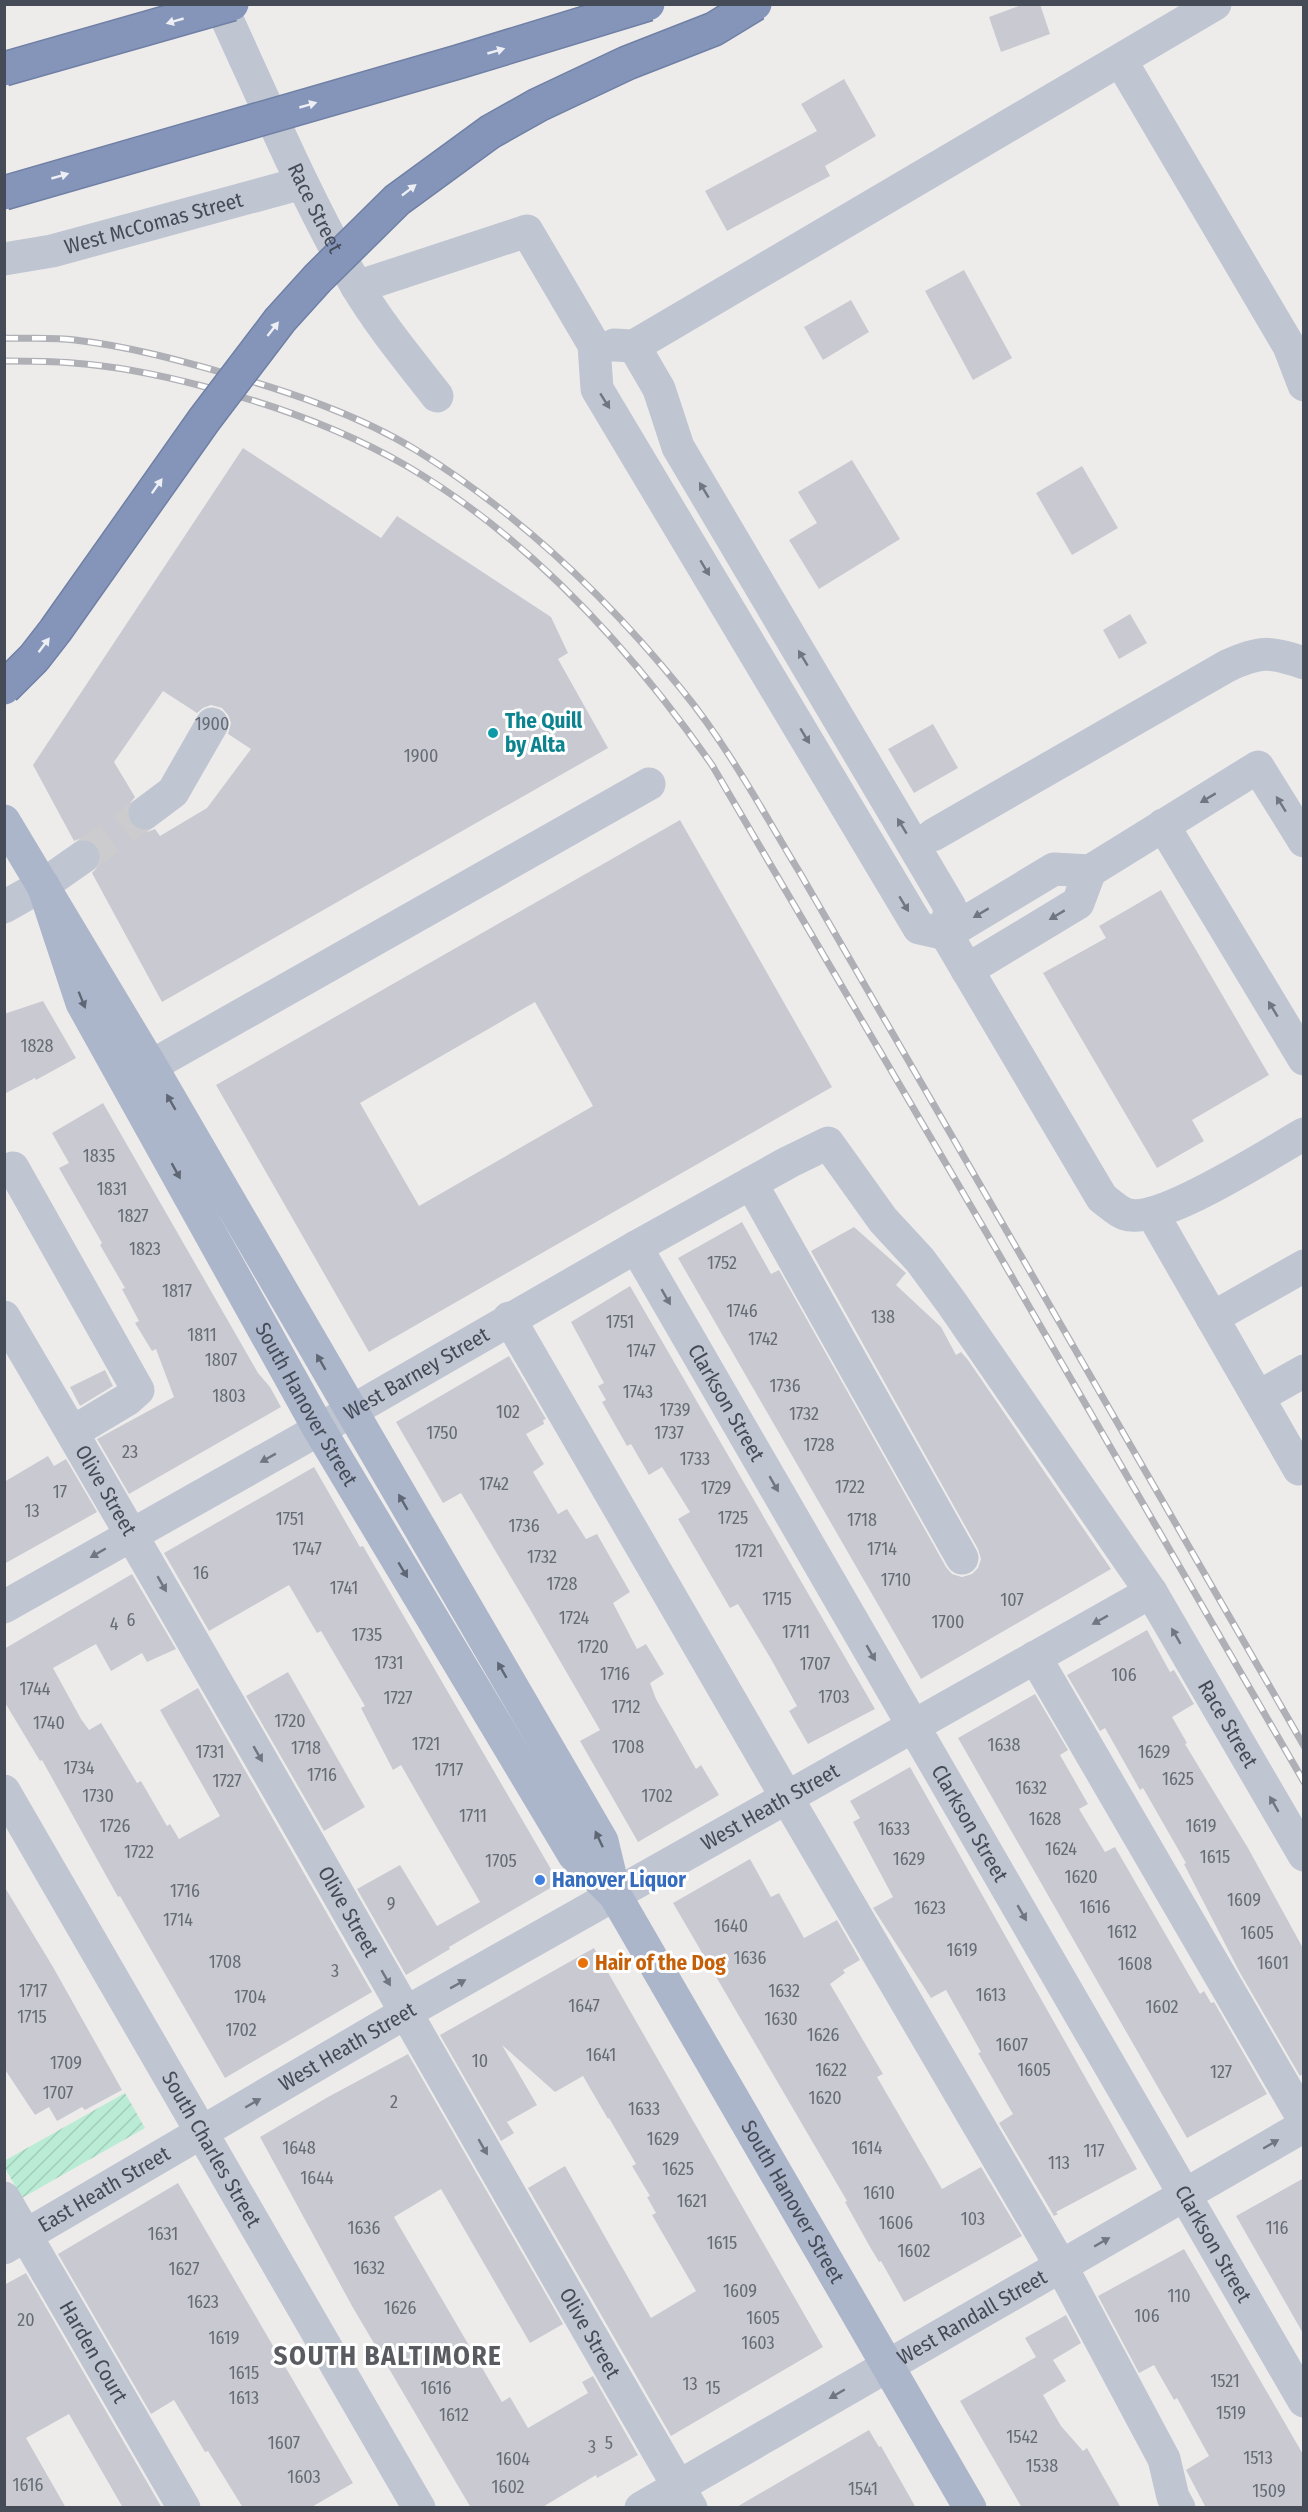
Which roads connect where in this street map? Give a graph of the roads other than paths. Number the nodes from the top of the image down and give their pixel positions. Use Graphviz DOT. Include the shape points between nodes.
graph roads {
  1 [pos="220,4"];
  2 [pos="231,4"];
  3 [pos="648,4"];
  4 [pos="755,4"];
  5 [pos="1215,4"];
  6 [pos="1121,61"];
  7 [pos="4,69"];
  8 [pos="302,183"];
  9 [pos="4,193"];
  10 [pos="4,259"];
  11 [pos="357,287"];
  12 [pos="594,345"];
  13 [pos="634,346"];
  14 [pos="1304,385"];
  15 [pos="437,396"];
  16 [pos="1304,663"];
  17 [pos="4,688"];
  18 [pos="212,724"];
  19 [pos="649,784"];
  20 [pos="145,813"];
  21 [pos="4,821"];
  22 [pos="1163,825"];
  23 [pos="933,835"];
  24 [pos="1304,841"];
  25 [pos="83,857"];
  26 [pos="1090,870"];
  27 [pos="43,885"];
  28 [pos="4,906"];
  29 [pos="945,934"];
  30 [pos="967,970"];
  31 [pos="1304,1059"];
  32 [pos="151,1066"];
  33 [pos="1304,1134"];
  34 [pos="828,1143"];
  35 [pos="13,1168"];
  36 [pos="751,1183"];
  37 [pos="1152,1213"];
  38 [pos="636,1246"];
  39 [pos="1304,1266"];
  40 [pos="4,1317"];
  41 [pos="509,1318"];
  42 [pos="1212,1318"];
  43 [pos="1304,1371"];
  44 [pos="1258,1397"];
  45 [pos="350,1412"];
  46 [pos="319,1429"];
  47 [pos="73,1432"];
  48 [pos="1304,1466"];
  49 [pos="133,1534"];
  50 [pos="962,1558"];
  51 [pos="1151,1592"];
  52 [pos="4,1607"];
  53 [pos="1035,1657"];
  54 [pos="914,1726"];
  55 [pos="4,1791"];
  56 [pos="787,1798"];
  57 [pos="1304,1855"];
  58 [pos="615,1895"];
  59 [pos="405,2013"];
  60 [pos="1304,2120"];
  61 [pos="1304,2126"];
  62 [pos="202,2132"];
  63 [pos="1184,2194"];
  64 [pos="4,2198"];
  65 [pos="15,2242"];
  66 [pos="1061,2266"];
  67 [pos="888,2366"];
  68 [pos="1304,2401"];
  69 [pos="685,2497"];
  70 [pos="184,2508"];
  71 [pos="419,2508"];
  72 [pos="641,2508"];
  73 [pos="970,2508"];
  74 [pos="1179,2508"];
  1 -- 8 [label="street, Race Street"];
  2 -- 7 [label="highway, one-way, bridge"];
  9 -- 3 [label="highway, one-way, bridge"];
  17 -- 4 [label="highway, one-way, bridge" via="55,631 280,320 397,200 441,165 538,105 627,63 714,29"];
  5 -- 6 [label="street"];
  6 -- 13 [label="street"];
  6 -- 14 [label="street" via="1289,346"];
  8 -- 10 [label="street, West McComas Street" via="52,252"];
  8 -- 11 [label="street, Race Street"];
  11 -- 12 [label="street" via="527,231"];
  11 -- 15 [label="street, Race Street"];
  12 -- 13 [label="street"];
  12 -- 29 [label="street, one-way" via="597,389 919,928"];
  29 -- 13 [label="street, one-way" via="950,907 678,447 660,389"];
  16 -- 23 [label="street" via="1271,653 1243,658"];
  18 -- 20 [label="street" via="172,792"];
  19 -- 32 [label="street"];
  21 -- 27 [label="main road, South Hanover Street"];
  24 -- 22 [label="street, one-way" via="1258,767"];
  22 -- 26 [label="street"];
  31 -- 22 [label="street, one-way"];
  25 -- 27 [label="street"];
  26 -- 29 [label="street, one-way" via="1054,869"];
  26 -- 30 [label="street, one-way" via="1077,903"];
  27 -- 28 [label="street"];
  27 -- 32 [label="main road, South Hanover Street"];
  27 -- 46 [label="main road, South Hanover Street, one-way" via="82,1003"];
  29 -- 30 [label="street"];
  30 -- 37 [label="street" via="1102,1198 1126,1214"];
  45 -- 32 [label="main road, South Hanover Street, one-way"];
  33 -- 37 [label="street" via="1188,1199"];
  34 -- 36 [label="street, West Barney Street"];
  34 -- 51 [label="street, Race Street" via="951,1302"];
  35 -- 47 [label="street" via="138,1390"];
  36 -- 38 [label="street, West Barney Street"];
  36 -- 50 [label="street"];
  37 -- 42 [label="street"];
  38 -- 41 [label="street, West Barney Street"];
  38 -- 54 [label="street, Clarkson Street, one-way"];
  39 -- 42 [label="street"];
  40 -- 47 [label="street, Olive Street"];
  41 -- 45 [label="street, West Barney Street"];
  41 -- 56 [label="street"];
  42 -- 44 [label="street"];
  43 -- 44 [label="street"];
  44 -- 48 [label="street" via="1299,1469"];
  45 -- 46 [label="street, West Barney Street"];
  58 -- 45 [label="main road, South Hanover Street, one-way" via="602,1841"];
  46 -- 49 [label="street, West Barney Street, one-way"];
  46 -- 58 [label="main road, South Hanover Street, one-way" via="574,1855"];
  47 -- 49 [label="street, Olive Street"];
  49 -- 52 [label="street, West Barney Street, one-way"];
  49 -- 59 [label="street, Olive Street, one-way"];
  51 -- 53 [label="street, West Heath Street, one-way"];
  57 -- 51 [label="street, Race Street, one-way"];
  53 -- 54 [label="street, West Heath Street"];
  53 -- 60 [label="street"];
  54 -- 56 [label="street, West Heath Street"];
  54 -- 63 [label="street, Clarkson Street, one-way"];
  55 -- 62 [label="street, South Charles Street"];
  56 -- 58 [label="street, West Heath Street"];
  56 -- 66 [label="street"];
  59 -- 58 [label="street, West Heath Street, one-way"];
  58 -- 67 [label="main road, South Hanover Street"];
  62 -- 59 [label="street, West Heath Street, one-way"];
  59 -- 69 [label="street, Olive Street, one-way"];
  63 -- 61 [label="street, West Randall Street, one-way"];
  62 -- 65 [label="street, East Heath Street"];
  62 -- 71 [label="street, South Charles Street"];
  66 -- 63 [label="street, West Randall Street, one-way"];
  63 -- 68 [label="street, Clarkson Street"];
  64 -- 65 [label="street, Harden Court"];
  65 -- 70 [label="street, Harden Court"];
  66 -- 67 [label="street, West Randall Street"];
  66 -- 74 [label="street" via="1164,2459"];
  67 -- 69 [label="street, West Randall Street, one-way"];
  67 -- 73 [label="main road, South Hanover Street"];
  69 -- 72 [label="street, West Randall Street"];
}
